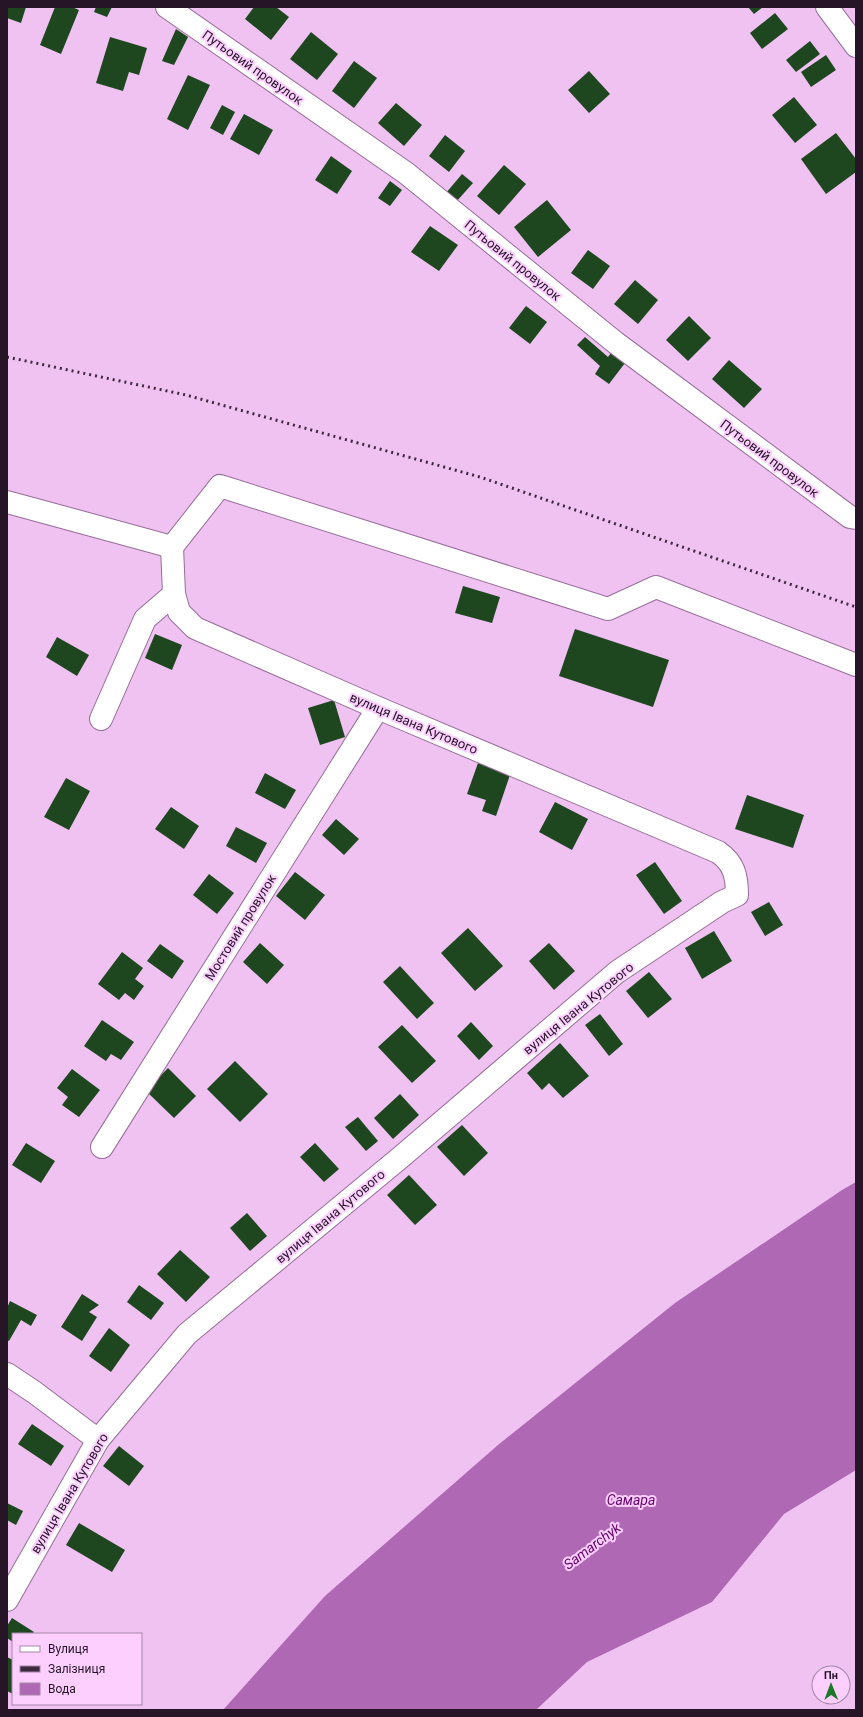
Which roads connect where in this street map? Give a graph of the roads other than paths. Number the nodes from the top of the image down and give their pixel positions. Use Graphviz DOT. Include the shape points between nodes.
graph roads {
  1 [pos="167,7"];
  2 [pos="827,7"];
  3 [pos="856,46"];
  4 [pos="7,502"];
  5 [pos="856,518"];
  6 [pos="172,547"];
  7 [pos="174,594"];
  8 [pos="856,665"];
  9 [pos="378,708"];
  10 [pos="101,719"];
  11 [pos="102,1147"];
  12 [pos="7,1374"];
  13 [pos="98,1440"];
  14 [pos="7,1600"];
  1 -- 5 [label="street, Путьовий провулок" via="406,173 616,343 850,517"];
  2 -- 3 [label="street"];
  4 -- 6 [label="street"];
  6 -- 7 [label="street, вулиця Івана Кутового"];
  6 -- 8 [label="street" via="220,486 608,609 656,587"];
  7 -- 9 [label="street, вулиця Івана Кутового" via="179,612 195,628"];
  7 -- 10 [label="street" via="145,619"];
  9 -- 11 [label="street, Мостовий провулок"];
  9 -- 13 [label="street, вулиця Івана Кутового" via="718,852 734,869 737,895 722,902 617,972 401,1157 187,1334"];
  12 -- 13 [label="street"];
  13 -- 14 [label="street, вулиця Івана Кутового"];
}
